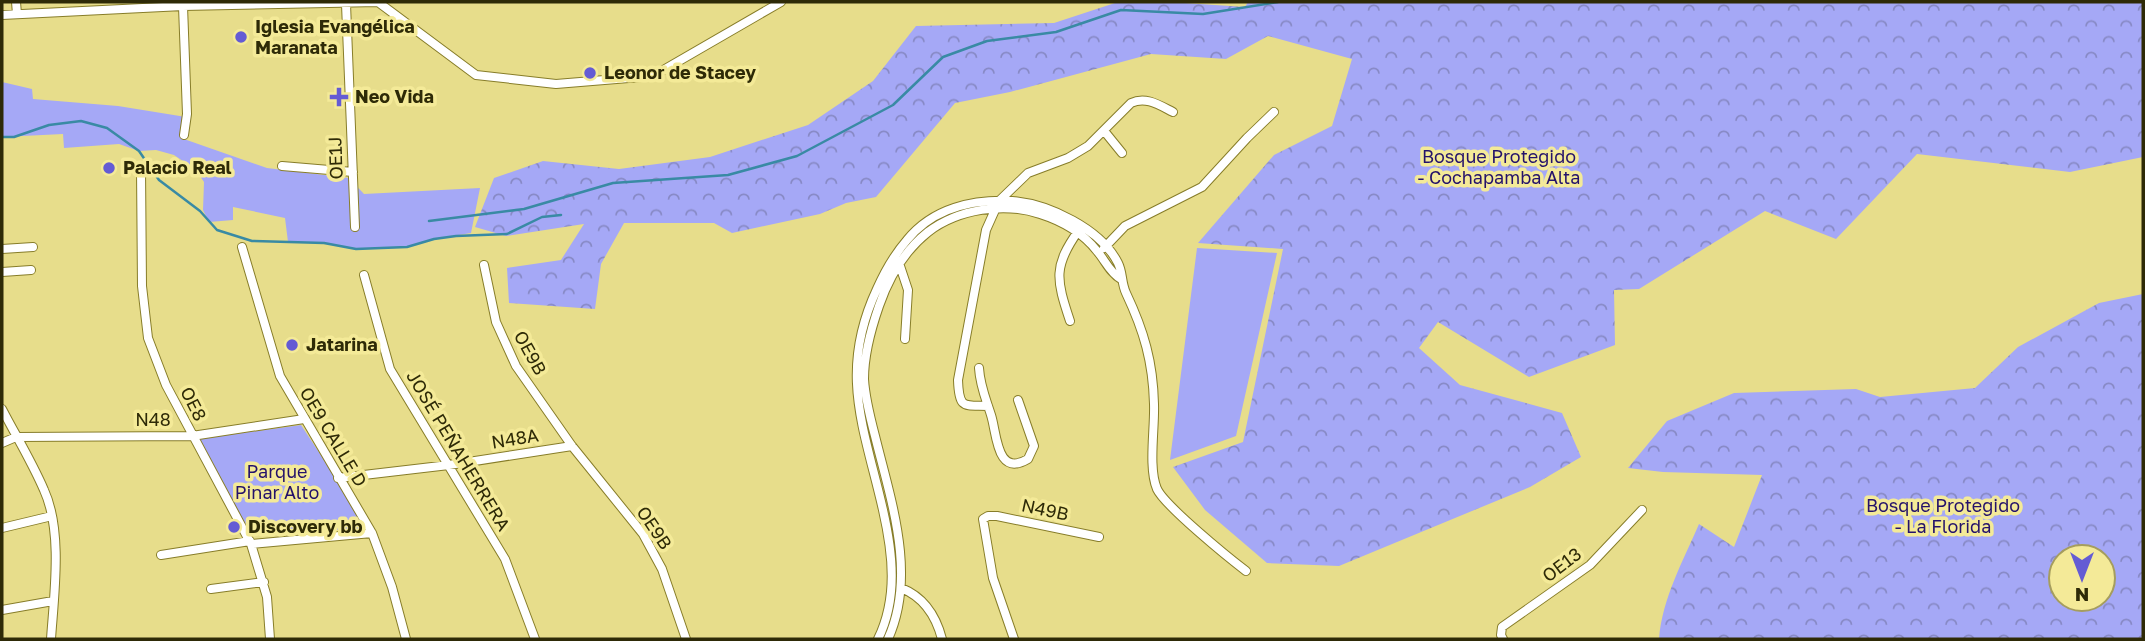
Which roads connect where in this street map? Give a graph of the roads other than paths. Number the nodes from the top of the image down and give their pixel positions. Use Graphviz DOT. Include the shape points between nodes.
graph roads {
  1 [pos="16,2"];
  2 [pos="378,2"];
  3 [pos="781,2"];
  4 [pos="346,4"];
  5 [pos="183,6"];
  6 [pos="17,14"];
  7 [pos="2,15"];
  8 [pos="1173,112"];
  9 [pos="1274,112"];
  10 [pos="1105,132"];
  11 [pos="184,135"];
  12 [pos="1122,152"];
  13 [pos="282,166"];
  14 [pos="141,169"];
  15 [pos="353,172"];
  16 [pos="997,205"];
  17 [pos="355,228"];
  18 [pos="1079,230"];
  19 [pos="33,247"];
  20 [pos="242,247"];
  21 [pos="2,249"];
  22 [pos="1102,249"];
  23 [pos="897,259"];
  24 [pos="484,265"];
  25 [pos="31,270"];
  26 [pos="2,272"];
  27 [pos="364,275"];
  28 [pos="1070,321"];
  29 [pos="905,339"];
  30 [pos="979,368"];
  31 [pos="1018,400"];
  32 [pos="988,406"];
  33 [pos="2,409"];
  34 [pos="304,419"];
  35 [pos="192,436"];
  36 [pos="16,437"];
  37 [pos="2,443"];
  38 [pos="572,446"];
  39 [pos="877,464"];
  40 [pos="449,465"];
  41 [pos="338,478"];
  42 [pos="1642,510"];
  43 [pos="52,516"];
  44 [pos="2,528"];
  45 [pos="372,533"];
  46 [pos="1099,537"];
  47 [pos="250,543"];
  48 [pos="160,555"];
  49 [pos="1246,571"];
  50 [pos="264,582"];
  51 [pos="901,588"];
  52 [pos="211,589"];
  53 [pos="53,601"];
  54 [pos="2,610"];
  55 [pos="51,639"];
  56 [pos="270,639"];
  57 [pos="406,639"];
  58 [pos="535,639"];
  59 [pos="686,639"];
  60 [pos="878,639"];
  61 [pos="888,639"];
  62 [pos="942,639"];
  63 [pos="1014,639"];
  64 [pos="1503,639"];
  1 -- 6 [label="street"];
  2 -- 3 [label="street" via="476,75 556,84 653,76"];
  2 -- 4 [label="street"];
  4 -- 5 [label="street"];
  4 -- 15 [label="street, OE1J"];
  5 -- 6 [label="street"];
  5 -- 11 [label="street"];
  6 -- 7 [label="street"];
  8 -- 10 [label="street" via="1149,100 1138,100"];
  9 -- 22 [label="street" via="1202,187 1125,226"];
  10 -- 12 [label="street"];
  10 -- 16 [label="street" via="1068,158 1028,173"];
  13 -- 15 [label="street"];
  14 -- 35 [label="street, OE8" via="142,286 148,338"];
  15 -- 17 [label="street, OE1J"];
  16 -- 18 [label="street" via="1038,213"];
  16 -- 23 [label="street" via="937,225"];
  16 -- 32 [label="street" via="986,230 958,380 965,405"];
  18 -- 22 [label="street"];
  18 -- 28 [label="street" via="1059,263"];
  19 -- 21 [label="street"];
  20 -- 34 [label="street, OE9 CALLE D" via="277,368"];
  22 -- 49 [label="street" via="1113,273 1121,279 1147,341 1157,488"];
  23 -- 29 [label="street" via="908,290"];
  23 -- 39 [label="street" via="880,303 865,365"];
  24 -- 38 [label="street, OE9B" via="496,323 516,366"];
  25 -- 26 [label="street"];
  27 -- 40 [label="street, JOSÉ PEÑAHERRERA" via="390,369"];
  30 -- 32 [label="street"];
  31 -- 32 [label="street" via="1034,446 1020,463 1001,454"];
  33 -- 36 [label="street"];
  34 -- 35 [label="street, N48"];
  34 -- 41 [label="street, OE9 CALLE D"];
  35 -- 36 [label="street, N48"];
  35 -- 47 [label="street, OE8"];
  36 -- 37 [label="street, N48"];
  36 -- 43 [label="street" via="45,491"];
  38 -- 40 [label="street, N48A"];
  38 -- 59 [label="street, OE9B" via="643,534 662,569"];
  39 -- 51 [label="street" via="897,532"];
  39 -- 60 [label="street" via="893,570 889,610"];
  40 -- 41 [label="street, N48A"];
  40 -- 58 [label="street, JOSÉ PEÑAHERRERA" via="505,559"];
  41 -- 45 [label="street, OE9 CALLE D"];
  42 -- 64 [label="street, OE13" via="1590,565 1502,627"];
  43 -- 44 [label="street"];
  43 -- 53 [label="street"];
  45 -- 47 [label="street"];
  45 -- 57 [label="street, OE9 CALLE D"];
  46 -- 63 [label="street, N49B" via="985,517 993,578"];
  47 -- 48 [label="street"];
  47 -- 50 [label="street, OE8"];
  50 -- 52 [label="street"];
  50 -- 56 [label="street, OE8"];
  51 -- 61 [label="street"];
  51 -- 62 [label="street" via="922,600"];
  53 -- 54 [label="street"];
  53 -- 55 [label="street"];
}
